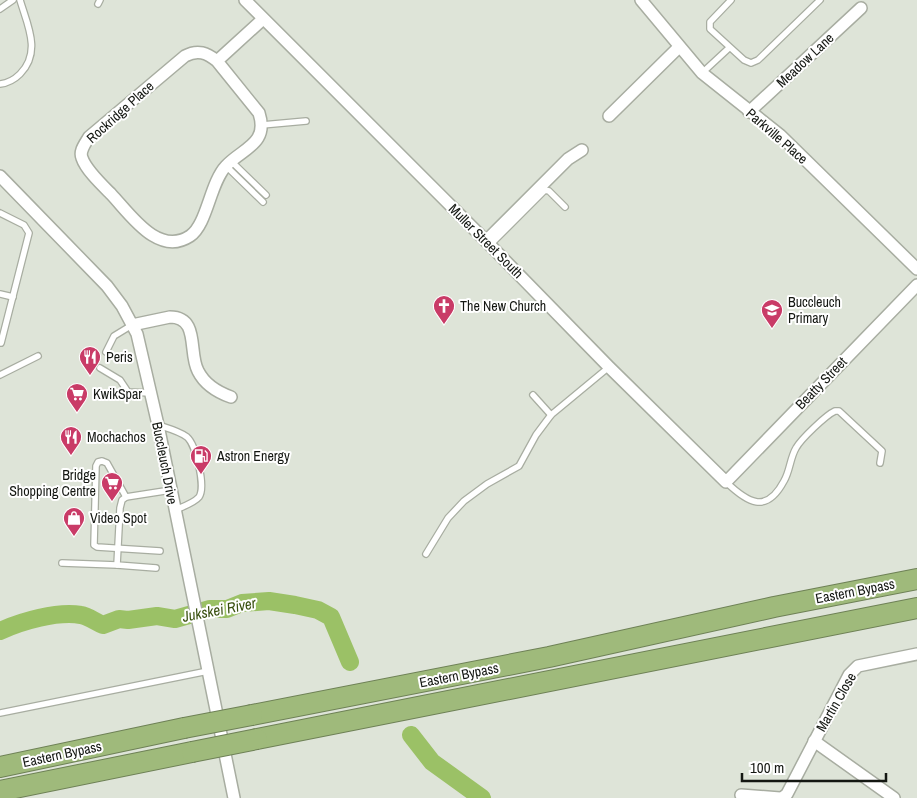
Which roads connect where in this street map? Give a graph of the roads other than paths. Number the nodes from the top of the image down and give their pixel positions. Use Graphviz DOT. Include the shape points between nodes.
graph roads {
  1 [pos="14,0"];
  2 [pos="20,0"];
  3 [pos="245,0"];
  4 [pos="641,0"];
  5 [pos="731,0"];
  6 [pos="820,0"];
  7 [pos="861,8"];
  8 [pos="0,9"];
  9 [pos="263,19"];
  10 [pos="679,47"];
  11 [pos="729,48"];
  12 [pos="218,62"];
  13 [pos="702,73"];
  14 [pos="0,84"];
  15 [pos="749,112"];
  16 [pos="609,116"];
  17 [pos="306,120"];
  18 [pos="262,125"];
  19 [pos="582,150"];
  20 [pos="228,163"];
  21 [pos="0,176"];
  22 [pos="266,195"];
  23 [pos="263,202"];
  24 [pos="565,207"];
  25 [pos="0,213"];
  26 [pos="488,243"];
  27 [pos="917,269"];
  28 [pos="917,285"];
  29 [pos="0,294"];
  30 [pos="12,297"];
  31 [pos="132,325"];
  32 [pos="1,343"];
  33 [pos="106,352"];
  34 [pos="38,356"];
  35 [pos="609,367"];
  36 [pos="100,368"];
  37 [pos="0,375"];
  38 [pos="151,393"];
  39 [pos="532,395"];
  40 [pos="232,397"];
  41 [pos="551,415"];
  42 [pos="158,425"];
  43 [pos="880,463"];
  44 [pos="726,482"];
  45 [pos="171,490"];
  46 [pos="126,497"];
  47 [pos="175,510"];
  48 [pos="118,547"];
  49 [pos="160,550"];
  50 [pos="426,554"];
  51 [pos="62,563"];
  52 [pos="117,565"];
  53 [pos="156,568"];
  54 [pos="917,579"];
  55 [pos="917,608"];
  56 [pos="917,654"];
  57 [pos="208,671"];
  58 [pos="0,714"];
  59 [pos="814,741"];
  60 [pos="0,767"];
  61 [pos="0,791"];
  62 [pos="741,795"];
  63 [pos="234,798"];
  64 [pos="783,798"];
  65 [pos="894,798"];
  1 -- 8 [label="lane"];
  2 -- 14 [label="lane" via="30,33 32,54 22,72 12,81"];
  3 -- 9 [label="street, Muller Street South"];
  4 -- 10 [label="street, Parkville Place"];
  5 -- 11 [label="lane" via="709,25"];
  6 -- 11 [label="lane" via="756,61 744,60"];
  7 -- 15 [label="street, Meadow Lane"];
  9 -- 12 [label="street"];
  9 -- 26 [label="street, Muller Street South"];
  10 -- 13 [label="street, Parkville Place"];
  10 -- 16 [label="street"];
  11 -- 13 [label="lane"];
  12 -- 18 [label="street, Rockridge Place" via="255,107"];
  12 -- 20 [label="street, Rockridge Place" via="209,54 200,52 185,56 89,137 82,148 82,157 142,228 170,242 195,232 218,176"];
  13 -- 15 [label="street, Parkville Place"];
  15 -- 27 [label="street, Parkville Place" via="780,135"];
  17 -- 18 [label="lane"];
  18 -- 20 [label="street, Rockridge Place" via="254,143"];
  19 -- 26 [label="street" via="568,159"];
  20 -- 22 [label="lane"];
  20 -- 23 [label="lane"];
  21 -- 31 [label="street, Buccleuch Drive" via="107,286"];
  24 -- 26 [label="lane" via="545,190"];
  25 -- 30 [label="lane" via="24,225 29,232"];
  26 -- 35 [label="street, Muller Street South"];
  28 -- 44 [label="street, Beatty Street"];
  29 -- 30 [label="lane"];
  30 -- 32 [label="lane"];
  31 -- 33 [label="lane" via="114,336"];
  31 -- 38 [label="street, Buccleuch Drive"];
  31 -- 40 [label="street" via="170,317 185,320 196,369 217,392"];
  34 -- 37 [label="lane"];
  35 -- 41 [label="lane"];
  35 -- 44 [label="street, Muller Street South"];
  36 -- 38 [label="lane" via="120,380 128,392"];
  38 -- 42 [label="street, Buccleuch Drive"];
  39 -- 41 [label="lane"];
  41 -- 50 [label="lane" via="519,466 464,501 448,518"];
  42 -- 45 [label="street, Buccleuch Drive"];
  42 -- 47 [label="lane" via="190,441 199,469 200,494 197,499"];
  43 -- 44 [label="lane" via="882,451 839,411 835,411 800,442 784,482 772,496 760,503 752,502"];
  45 -- 46 [label="lane"];
  45 -- 47 [label="street, Buccleuch Drive"];
  46 -- 48 [label="lane" via="120,508"];
  46 -- 48 [label="lane" via="107,463 98,462 94,545"];
  47 -- 57 [label="street, Buccleuch Drive"];
  48 -- 49 [label="lane"];
  48 -- 52 [label="lane"];
  51 -- 52 [label="lane"];
  52 -- 53 [label="lane"];
  54 -- 60 [label="highway, Eastern Bypass, bridge" via="549,657"];
  55 -- 61 [label="highway, Eastern Bypass, bridge"];
  56 -- 59 [label="street, Martin Close" via="856,667"];
  57 -- 58 [label="lane"];
  57 -- 63 [label="street, Buccleuch Drive"];
  59 -- 64 [label="street, Martin Close"];
  59 -- 65 [label="street"];
  62 -- 64 [label="street, Martin Close"];
}
